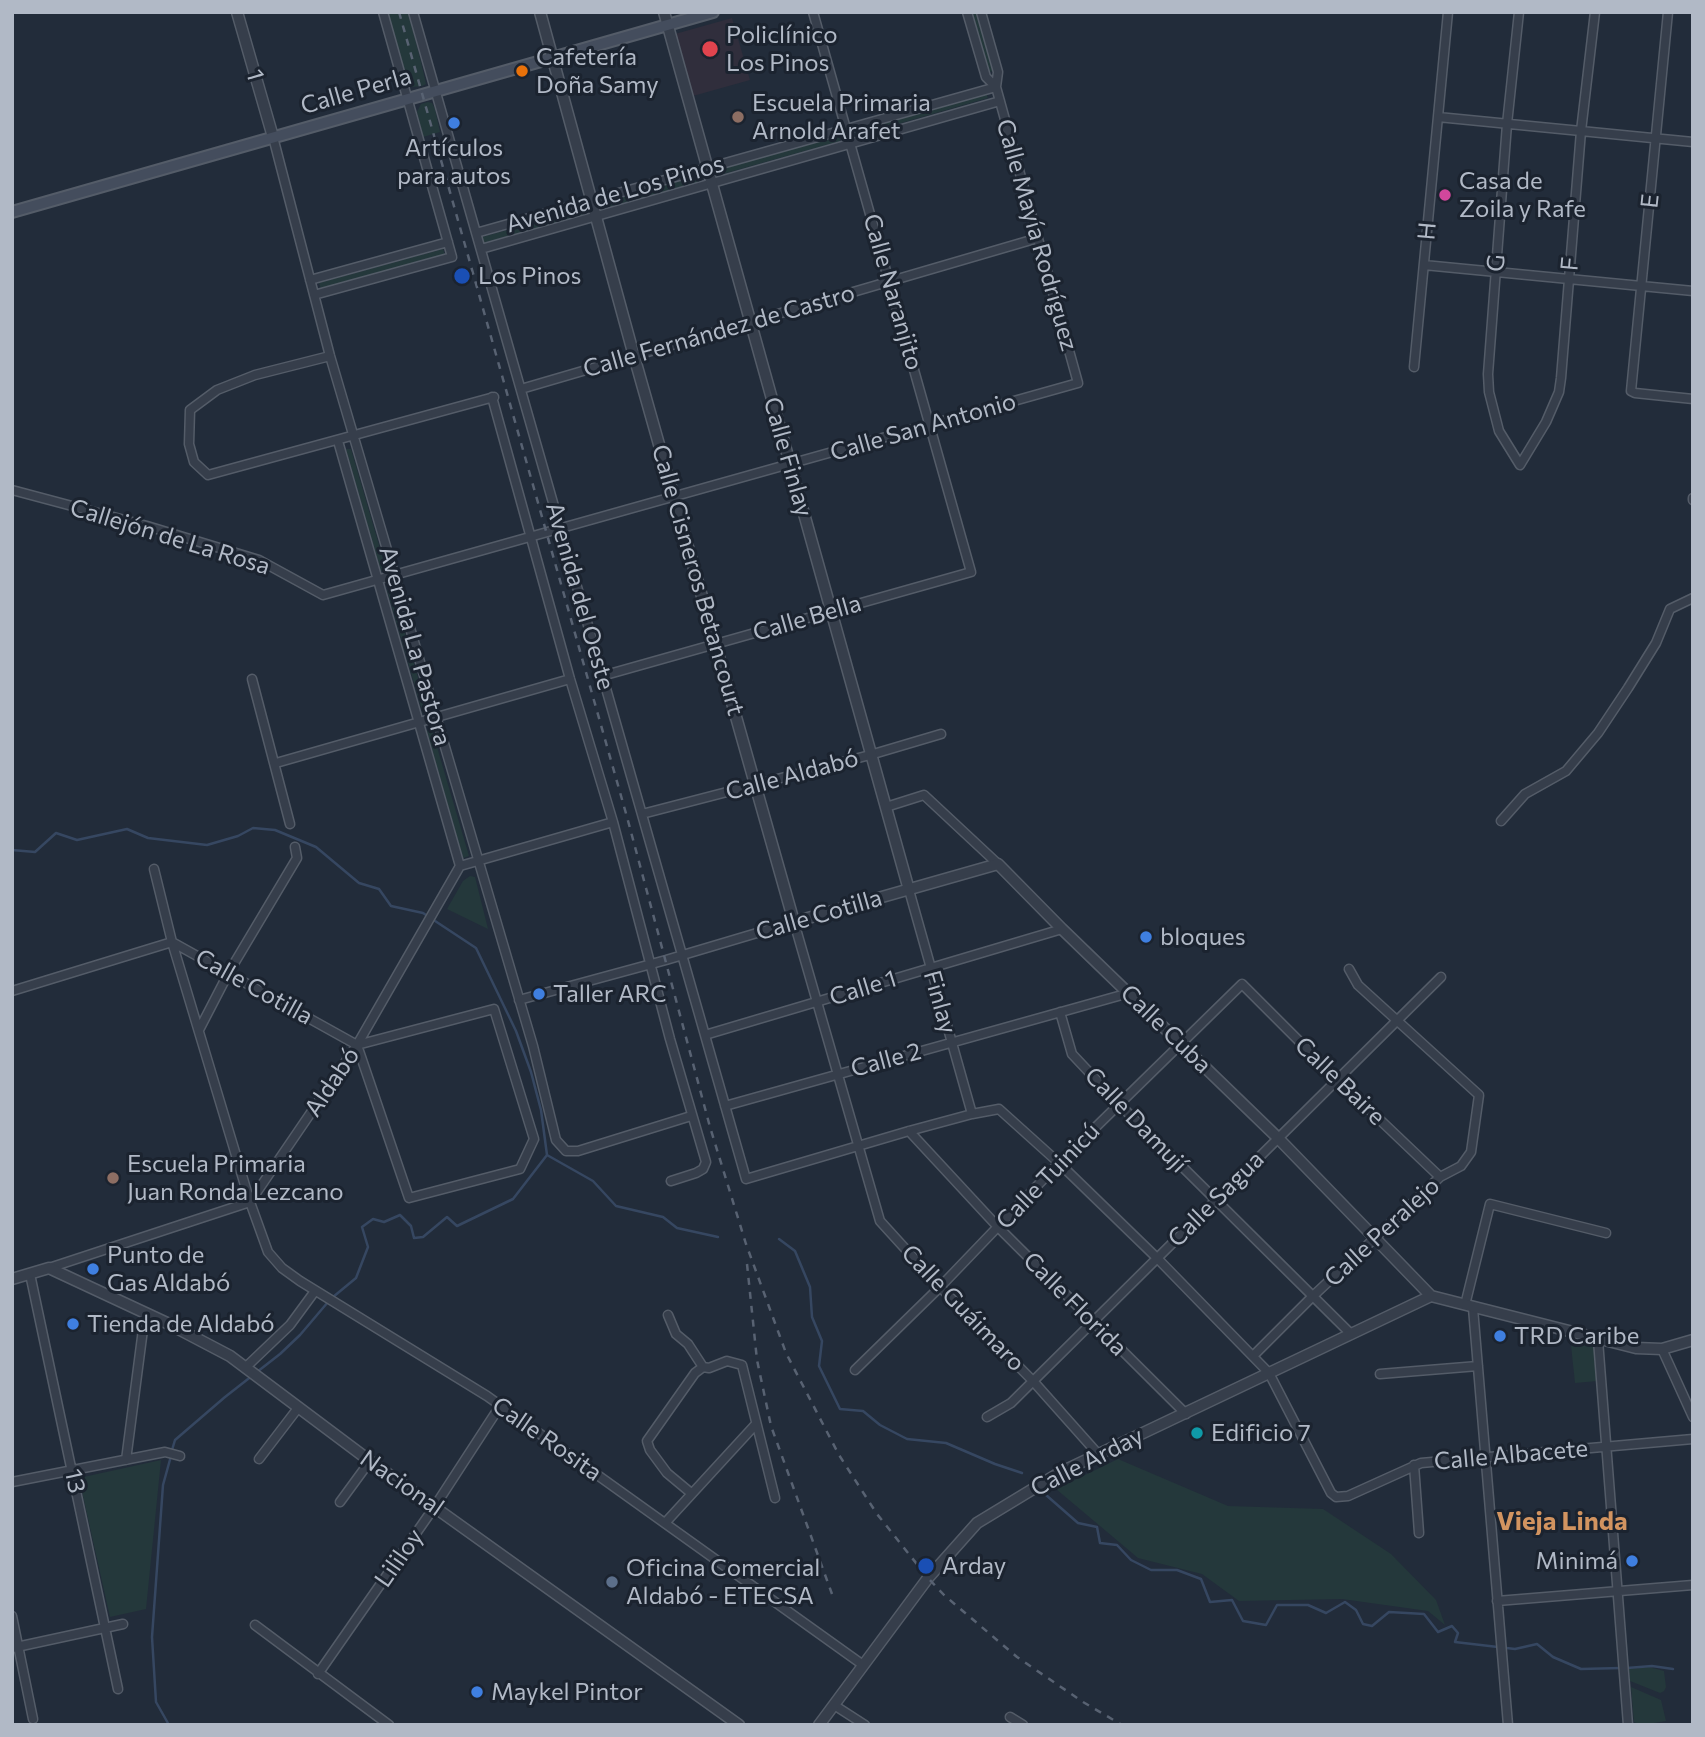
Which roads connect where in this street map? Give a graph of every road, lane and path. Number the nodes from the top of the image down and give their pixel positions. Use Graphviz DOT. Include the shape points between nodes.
graph roads {
  1 [pos="237,12"];
  2 [pos="383,12"];
  3 [pos="413,12"];
  4 [pos="540,12"];
  5 [pos="664,12"];
  6 [pos="713,12"];
  7 [pos="813,12"];
  8 [pos="967,12"];
  9 [pos="981,12"];
  10 [pos="1448,12"];
  11 [pos="1519,12"];
  12 [pos="1595,12"];
  13 [pos="1668,12"];
  14 [pos="668,24"];
  15 [pos="553,57"];
  16 [pos="996,87"];
  17 [pos="436,90"];
  18 [pos="407,98"];
  19 [pos="1000,101"];
  20 [pos="1438,117"];
  21 [pos="1507,124"];
  22 [pos="846,129"];
  23 [pos="1581,131"];
  24 [pos="273,137"];
  25 [pos="1656,138"];
  26 [pos="1693,142"];
  27 [pos="850,144"];
  28 [pos="708,168"];
  29 [pos="712,183"];
  30 [pos="591,201"];
  31 [pos="12,212"];
  32 [pos="595,216"];
  33 [pos="476,233"];
  34 [pos="1038,238"];
  35 [pos="448,242"];
  36 [pos="481,249"];
  37 [pos="1424,265"];
  38 [pos="1496,272"];
  39 [pos="1569,279"];
  40 [pos="310,280"];
  41 [pos="890,281"];
  42 [pos="1641,286"];
  43 [pos="1693,291"];
  44 [pos="314,295"];
  45 [pos="751,322"];
  46 [pos="330,356"];
  47 [pos="634,356"];
  48 [pos="1414,367"];
  49 [pos="1078,383"];
  50 [pos="521,389"];
  51 [pos="1693,399"];
  52 [pos="930,424"];
  53 [pos="354,436"];
  54 [pos="338,441"];
  55 [pos="790,464"];
  56 [pos="1520,465"];
  57 [pos="12,491"];
  58 [pos="674,496"];
  59 [pos="561,528"];
  60 [pos="530,537"];
  61 [pos="971,572"];
  62 [pos="394,575"];
  63 [pos="378,580"];
  64 [pos="323,595"];
  65 [pos="1693,598"];
  66 [pos="831,612"];
  67 [pos="715,644"];
  68 [pos="603,676"];
  69 [pos="253,679"];
  70 [pos="570,679"];
  71 [pos="435,717"];
  72 [pos="419,722"];
  73 [pos="941,734"];
  74 [pos="870,755"];
  75 [pos="276,763"];
  76 [pos="757,785"];
  77 [pos="886,807"];
  78 [pos="642,814"];
  79 [pos="1502,821"];
  80 [pos="613,822"];
  81 [pos="290,824"];
  82 [pos="295,847"];
  83 [pos="478,861"];
  84 [pos="998,864"];
  85 [pos="460,866"];
  86 [pos="154,869"];
  87 [pos="909,890"];
  88 [pos="794,922"];
  89 [pos="1062,929"];
  90 [pos="172,942"];
  91 [pos="682,955"];
  92 [pos="651,964"];
  93 [pos="931,968"];
  94 [pos="1349,969"];
  95 [pos="229,972"];
  96 [pos="1441,977"];
  97 [pos="1242,984"];
  98 [pos="12,991"];
  99 [pos="1129,993"];
  100 [pos="519,1000"];
  101 [pos="818,1002"];
  102 [pos="1060,1012"];
  103 [pos="1395,1021"];
  104 [pos="199,1030"];
  105 [pos="705,1035"];
  106 [pos="951,1042"];
  107 [pos="1179,1043"];
  108 [pos="357,1045"];
  109 [pos="838,1073"];
  110 [pos="1337,1079"];
  111 [pos="1119,1104"];
  112 [pos="725,1106"];
  113 [pos="972,1114"];
  114 [pos="691,1116"];
  115 [pos="909,1131"];
  116 [pos="1277,1137"];
  117 [pos="859,1146"];
  118 [pos="1059,1163"];
  119 [pos="1440,1177"];
  120 [pos="671,1181"];
  121 [pos="1215,1201"];
  122 [pos="250,1202"];
  123 [pos="998,1227"];
  124 [pos="1606,1233"];
  125 [pos="1374,1238"];
  126 [pos="1157,1258"];
  127 [pos="49,1268"];
  128 [pos="30,1273"];
  129 [pos="12,1279"];
  130 [pos="940,1287"];
  131 [pos="315,1291"];
  132 [pos="1313,1296"];
  133 [pos="1431,1296"];
  134 [pos="1469,1307"];
  135 [pos="145,1314"];
  136 [pos="668,1315"];
  137 [pos="1093,1322"];
  138 [pos="1351,1334"];
  139 [pos="1598,1340"];
  140 [pos="1693,1340"];
  141 [pos="1662,1349"];
  142 [pos="1253,1356"];
  143 [pos="1478,1366"];
  144 [pos="703,1367"];
  145 [pos="248,1369"];
  146 [pos="855,1370"];
  147 [pos="1269,1373"];
  148 [pos="1380,1374"];
  149 [pos="1033,1381"];
  150 [pos="500,1406"];
  151 [pos="298,1408"];
  152 [pos="1186,1414"];
  153 [pos="987,1417"];
  154 [pos="1693,1417"];
  155 [pos="756,1424"];
  156 [pos="1693,1439"];
  157 [pos="1605,1447"];
  158 [pos="1098,1454"];
  159 [pos="180,1456"];
  160 [pos="1484,1457"];
  161 [pos="126,1460"];
  162 [pos="258,1460"];
  163 [pos="370,1461"];
  164 [pos="1415,1465"];
  165 [pos="73,1470"];
  166 [pos="12,1482"];
  167 [pos="691,1493"];
  168 [pos="775,1497"];
  169 [pos="341,1502"];
  170 [pos="435,1506"];
  171 [pos="665,1523"];
  172 [pos="1419,1533"];
  173 [pos="1693,1585"];
  174 [pos="1617,1591"];
  175 [pos="1497,1601"];
  176 [pos="12,1616"];
  177 [pos="122,1624"];
  178 [pos="255,1625"];
  179 [pos="107,1628"];
  180 [pos="15,1647"];
  181 [pos="863,1665"];
  182 [pos="318,1674"];
  183 [pos="118,1689"];
  184 [pos="834,1705"];
  185 [pos="1010,1717"];
  186 [pos="33,1719"];
  187 [pos="389,1725"];
  188 [pos="739,1725"];
  189 [pos="820,1725"];
  190 [pos="865,1725"];
  191 [pos="1023,1725"];
  192 [pos="1507,1725"];
  193 [pos="1628,1725"];
  1 -- 24 [label="street, 1"];
  2 -- 18 [label="street"];
  3 -- 17 [label="street, Avenida del Oeste"];
  4 -- 15 [label="street, Calle Cisneros Betancourt"];
  5 -- 14 [label="street"];
  6 -- 14 [label="main road, Calle Perla"];
  7 -- 22 [label="street, Calle Naranjito"];
  8 -- 16 [label="street, Calle Mayía Rodríguez" via="986,77"];
  9 -- 16 [label="street, Calle Mayía Rodríguez" via="998,72"];
  10 -- 20 [label="street, H"];
  11 -- 21 [label="street, G"];
  12 -- 23 [label="street, F"];
  13 -- 25 [label="street, E"];
  14 -- 15 [label="main road, Calle Perla"];
  14 -- 28 [label="street, Calle Finlay"];
  15 -- 17 [label="main road, Calle Perla"];
  15 -- 30 [label="street, Calle Cisneros Betancourt"];
  16 -- 19 [label="street, Calle Mayía Rodríguez"];
  16 -- 22 [label="street, Avenida de Los Pinos"];
  17 -- 18 [label="main road, Calle Perla"];
  17 -- 33 [label="street, Avenida del Oeste"];
  18 -- 24 [label="main road, Calle Perla"];
  18 -- 35 [label="street"];
  19 -- 27 [label="street, Avenida de Los Pinos"];
  19 -- 34 [label="street, Calle Mayía Rodríguez"];
  20 -- 21 [label="street"];
  20 -- 37 [label="street, H"];
  21 -- 23 [label="street"];
  21 -- 38 [label="street, G"];
  22 -- 27 [label="street, Calle Naranjito"];
  22 -- 28 [label="street, Avenida de Los Pinos"];
  23 -- 25 [label="street"];
  23 -- 39 [label="street, F"];
  24 -- 31 [label="main road, Calle Perla"];
  24 -- 40 [label="street, Avenida La Pastora"];
  25 -- 26 [label="street"];
  25 -- 42 [label="street, E"];
  27 -- 29 [label="street, Avenida de Los Pinos"];
  27 -- 41 [label="street, Calle Naranjito"];
  28 -- 29 [label="street, Calle Finlay"];
  28 -- 30 [label="street, Avenida de Los Pinos"];
  29 -- 32 [label="street, Avenida de Los Pinos"];
  29 -- 45 [label="street, Calle Finlay"];
  30 -- 32 [label="street, Calle Cisneros Betancourt"];
  30 -- 33 [label="street, Avenida de Los Pinos"];
  32 -- 36 [label="street, Avenida de Los Pinos"];
  32 -- 47 [label="street, Calle Cisneros Betancourt"];
  33 -- 36 [label="street, Avenida del Oeste"];
  34 -- 41 [label="street, Calle Fernández de Castro"];
  34 -- 49 [label="street, Calle Mayía Rodríguez"];
  35 -- 40 [label="street"];
  35 -- 44 [label="street" via="452,257"];
  36 -- 50 [label="street, Avenida del Oeste"];
  37 -- 38 [label="street"];
  37 -- 48 [label="street, H"];
  38 -- 39 [label="street"];
  38 -- 56 [label="street, G" via="1489,392 1499,431"];
  39 -- 42 [label="street"];
  39 -- 56 [label="street, F" via="1559,392"];
  40 -- 44 [label="street, Avenida La Pastora"];
  41 -- 45 [label="street, Calle Fernández de Castro"];
  41 -- 52 [label="street, Calle Naranjito"];
  42 -- 43 [label="street"];
  42 -- 51 [label="street, E" via="1631,391"];
  44 -- 46 [label="street, Avenida La Pastora"];
  45 -- 47 [label="street, Calle Fernández de Castro"];
  45 -- 55 [label="street, Calle Finlay"];
  46 -- 53 [label="street, Avenida La Pastora"];
  46 -- 54 [label="street" via="217,390 190,410 189,444 194,462 208,475"];
  47 -- 50 [label="street, Calle Fernández de Castro"];
  47 -- 58 [label="street, Calle Cisneros Betancourt"];
  49 -- 52 [label="street, Calle San Antonio"];
  50 -- 59 [label="street, Avenida del Oeste"];
  52 -- 55 [label="street, Calle San Antonio"];
  52 -- 61 [label="street, Calle Naranjito"];
  53 -- 54 [label="street"];
  53 -- 60 [label="street, Avenida del Oeste" via="493,397"];
  53 -- 62 [label="street, Avenida La Pastora"];
  54 -- 63 [label="street, Avenida La Pastora"];
  55 -- 58 [label="street, Calle San Antonio"];
  55 -- 66 [label="street, Calle Finlay"];
  57 -- 64 [label="street, Callejón de La Rosa" via="259,560"];
  58 -- 59 [label="street, Calle San Antonio"];
  58 -- 67 [label="street, Calle Cisneros Betancourt"];
  59 -- 60 [label="street, Calle San Antonio"];
  59 -- 68 [label="street, Avenida del Oeste"];
  60 -- 62 [label="street, Calle San Antonio"];
  60 -- 70 [label="street, Avenida del Oeste"];
  61 -- 66 [label="street, Calle Bella"];
  62 -- 63 [label="street, Calle San Antonio"];
  62 -- 71 [label="street, Avenida La Pastora"];
  63 -- 64 [label="street, Calle San Antonio"];
  63 -- 72 [label="street, Avenida La Pastora"];
  65 -- 79 [label="street" via="1670,609 1656,643 1628,688 1566,771 1525,793"];
  66 -- 67 [label="street, Calle Bella"];
  66 -- 74 [label="street, Calle Finlay"];
  67 -- 68 [label="street, Calle Bella"];
  67 -- 76 [label="street, Calle Cisneros Betancourt"];
  68 -- 78 [label="street, Avenida del Oeste"];
  69 -- 75 [label="street"];
  70 -- 71 [label="street"];
  70 -- 80 [label="street, Avenida del Oeste"];
  71 -- 72 [label="street"];
  71 -- 83 [label="street, Avenida La Pastora"];
  72 -- 75 [label="street"];
  72 -- 85 [label="street, Avenida La Pastora"];
  73 -- 74 [label="street, Calle Aldabó"];
  74 -- 76 [label="street, Calle Aldabó"];
  74 -- 77 [label="street, Calle Finlay"];
  75 -- 81 [label="street"];
  76 -- 78 [label="street, Calle Aldabó"];
  76 -- 88 [label="street, Calle Cisneros Betancourt"];
  77 -- 84 [label="street, Calle Cuba" via="924,795"];
  77 -- 87 [label="street, Calle Finlay"];
  78 -- 91 [label="street, Avenida del Oeste"];
  80 -- 83 [label="street"];
  80 -- 92 [label="street, Avenida del Oeste"];
  82 -- 95 [label="street" via="297,858"];
  83 -- 85 [label="street"];
  83 -- 100 [label="street, Avenida La Pastora"];
  84 -- 87 [label="street, Calle Cotilla"];
  84 -- 89 [label="street, Calle Cuba"];
  85 -- 108 [label="street, Aldabó"];
  86 -- 90 [label="street, Calle Rosita"];
  87 -- 88 [label="street, Calle Cotilla"];
  87 -- 93 [label="street, Finlay"];
  88 -- 91 [label="street, Calle Cotilla"];
  88 -- 101 [label="street, Calle Cisneros Betancourt"];
  89 -- 93 [label="street, Calle 1"];
  89 -- 99 [label="street, Calle Cuba"];
  90 -- 95 [label="street, Calle Cotilla"];
  90 -- 98 [label="street, Calle Cotilla"];
  90 -- 104 [label="street, Calle Rosita"];
  91 -- 92 [label="street, Calle Cotilla"];
  91 -- 105 [label="street, Avenida del Oeste"];
  92 -- 100 [label="street, Calle Cotilla"];
  92 -- 114 [label="street, Avenida del Oeste"];
  93 -- 101 [label="street, Calle 1"];
  93 -- 106 [label="street, Finlay"];
  94 -- 103 [label="street" via="1357,985"];
  95 -- 104 [label="street"];
  95 -- 108 [label="street, Calle Cotilla"];
  96 -- 103 [label="street, Calle Sagua"];
  97 -- 107 [label="street, Calle Tuinicú"];
  97 -- 110 [label="street, Calle Baire"];
  99 -- 102 [label="street, Calle 2"];
  99 -- 107 [label="street, Calle Cuba"];
  100 -- 114 [label="street, Avenida La Pastora" via="556,1139 566,1151"];
  101 -- 105 [label="street, Calle 1"];
  101 -- 109 [label="street, Calle Cisneros Betancourt"];
  102 -- 106 [label="street, Calle 2"];
  102 -- 111 [label="street, Calle Damují" via="1072,1054"];
  103 -- 110 [label="street, Calle Sagua"];
  103 -- 119 [label="street, Calle Peralejo" via="1479,1095 1471,1152 1461,1166"];
  104 -- 122 [label="street, Calle Rosita"];
  105 -- 112 [label="street, Avenida del Oeste"];
  106 -- 109 [label="street, Calle 2"];
  106 -- 113 [label="street, Finlay"];
  107 -- 111 [label="street, Calle Tuinicú"];
  107 -- 116 [label="street, Calle Cuba"];
  108 -- 108 [label="street" via="409,1198 520,1169 534,1139 494,1009"];
  108 -- 122 [label="street, Aldabó"];
  109 -- 112 [label="street, Calle 2"];
  109 -- 117 [label="street, Calle Cisneros Betancourt"];
  110 -- 116 [label="street, Calle Sagua"];
  110 -- 119 [label="street, Calle Baire"];
  111 -- 118 [label="street, Calle Tuinicú"];
  111 -- 121 [label="street, Calle Damují"];
  112 -- 117 [label="street, Avenida del Oeste" via="746,1179"];
  113 -- 115 [label="street"];
  113 -- 118 [label="street" via="999,1109"];
  114 -- 120 [label="street, Avenida del Oeste" via="706,1162 696,1173"];
  115 -- 117 [label="street"];
  115 -- 123 [label="street, Calle Florida"];
  116 -- 121 [label="street, Calle Sagua"];
  116 -- 125 [label="street, Calle Cuba"];
  117 -- 130 [label="street, Calle Guáimaro" via="880,1221"];
  118 -- 123 [label="street, Calle Tuinicú"];
  118 -- 126 [label="street"];
  119 -- 125 [label="street, Calle Peralejo"];
  121 -- 126 [label="street, Calle Sagua"];
  121 -- 132 [label="street, Calle Damují"];
  122 -- 127 [label="street"];
  122 -- 131 [label="street, Calle Rosita" via="268,1252"];
  123 -- 130 [label="street, Calle Tuinicú"];
  123 -- 137 [label="street, Calle Florida"];
  124 -- 134 [label="street" via="1490,1204"];
  125 -- 132 [label="street, Calle Peralejo"];
  125 -- 133 [label="street, Calle Cuba"];
  126 -- 137 [label="street, Calle Sagua"];
  126 -- 142 [label="street"];
  127 -- 128 [label="street"];
  127 -- 135 [label="street, Nacional"];
  128 -- 129 [label="street"];
  128 -- 165 [label="street, 13"];
  130 -- 146 [label="street, Calle Tuinicú"];
  130 -- 149 [label="street, Calle Guáimaro"];
  131 -- 145 [label="street"];
  131 -- 150 [label="street, Calle Rosita"];
  132 -- 138 [label="street, Calle Damují"];
  132 -- 142 [label="street, Calle Peralejo"];
  133 -- 134 [label="street"];
  133 -- 138 [label="street, Calle Arday"];
  134 -- 139 [label="street"];
  134 -- 143 [label="street"];
  135 -- 145 [label="street, Nacional"];
  135 -- 161 [label="street"];
  136 -- 144 [label="street" via="676,1334"];
  137 -- 149 [label="street, Calle Sagua"];
  137 -- 152 [label="street, Calle Florida"];
  138 -- 147 [label="street, Calle Arday"];
  139 -- 141 [label="street"];
  139 -- 157 [label="street"];
  140 -- 141 [label="street"];
  141 -- 154 [label="street"];
  142 -- 147 [label="street"];
  143 -- 148 [label="street"];
  143 -- 160 [label="street"];
  144 -- 155 [label="street" via="727,1361 742,1365"];
  144 -- 167 [label="street" via="647,1441 667,1473"];
  145 -- 151 [label="street, Nacional"];
  147 -- 152 [label="street, Calle Arday"];
  147 -- 164 [label="street, Calle Albacete" via="1336,1497 1348,1496"];
  149 -- 153 [label="street, Calle Sagua" via="1011,1403"];
  149 -- 158 [label="street, Calle Guáimaro"];
  150 -- 170 [label="street, Lililoy"];
  150 -- 171 [label="street, Calle Rosita"];
  151 -- 162 [label="street"];
  151 -- 163 [label="street, Nacional"];
  152 -- 158 [label="street, Calle Arday"];
  155 -- 167 [label="street"];
  155 -- 168 [label="street"];
  156 -- 157 [label="street, Calle Albacete"];
  157 -- 160 [label="street, Calle Albacete"];
  157 -- 174 [label="street"];
  158 -- 181 [label="street, Calle Arday" via="977,1523 928,1578"];
  159 -- 161 [label="street" via="165,1452"];
  160 -- 164 [label="street, Calle Albacete"];
  160 -- 175 [label="street"];
  161 -- 165 [label="street"];
  163 -- 169 [label="street"];
  163 -- 170 [label="street, Nacional"];
  164 -- 172 [label="street"];
  165 -- 166 [label="street"];
  165 -- 179 [label="street, 13"];
  167 -- 171 [label="street"];
  170 -- 182 [label="street, Lililoy"];
  170 -- 188 [label="street, Nacional"];
  171 -- 181 [label="street, Calle Rosita"];
  173 -- 174 [label="street"];
  174 -- 175 [label="street"];
  174 -- 193 [label="street"];
  175 -- 192 [label="street"];
  176 -- 180 [label="street"];
  177 -- 179 [label="street"];
  178 -- 182 [label="street"];
  179 -- 180 [label="street"];
  179 -- 183 [label="street, 13"];
  180 -- 186 [label="street"];
  181 -- 184 [label="street, Calle Arday"];
  182 -- 187 [label="street"];
  184 -- 189 [label="street, Calle Arday"];
  184 -- 190 [label="street"];
  185 -- 191 [label="street"];
}
